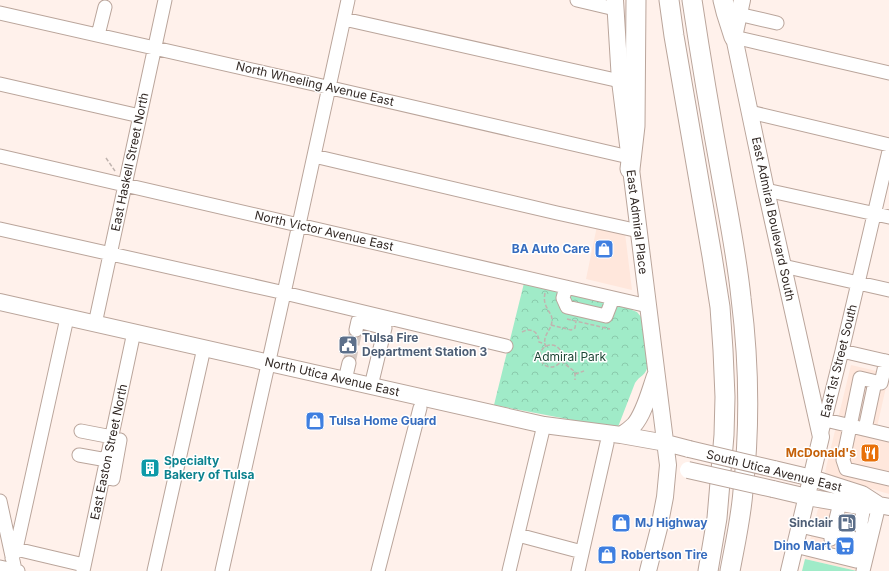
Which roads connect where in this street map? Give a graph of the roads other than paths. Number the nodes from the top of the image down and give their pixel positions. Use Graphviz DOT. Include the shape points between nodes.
graph roads {
  1 [pos="165,0"];
  2 [pos="348,0"];
  3 [pos="577,0"];
  4 [pos="636,0"];
  5 [pos="669,0"];
  6 [pos="692,0"];
  7 [pos="723,0"];
  8 [pos="615,4"];
  9 [pos="105,7"];
  10 [pos="740,7"];
  11 [pos="0,13"];
  12 [pos="344,19"];
  13 [pos="762,19"];
  14 [pos="777,23"];
  15 [pos="98,35"];
  16 [pos="734,37"];
  17 [pos="757,42"];
  18 [pos="155,48"];
  19 [pos="889,73"];
  20 [pos="620,81"];
  21 [pos="0,84"];
  22 [pos="329,87"];
  23 [pos="750,112"];
  24 [pos="140,116"];
  25 [pos="889,145"];
  26 [pos="889,151"];
  27 [pos="0,156"];
  28 [pos="314,156"];
  29 [pos="630,163"];
  30 [pos="125,185"];
  31 [pos="766,190"];
  32 [pos="874,213"];
  33 [pos="889,217"];
  34 [pos="299,225"];
  35 [pos="0,229"];
  36 [pos="639,231"];
  37 [pos="110,254"];
  38 [pos="783,266"];
  39 [pos="858,283"];
  40 [pos="566,287"];
  41 [pos="889,290"];
  42 [pos="284,293"];
  43 [pos="613,298"];
  44 [pos="0,302"];
  45 [pos="648,306"];
  46 [pos="67,318"];
  47 [pos="94,324"];
  48 [pos="357,326"];
  49 [pos="134,332"];
  50 [pos="506,346"];
  51 [pos="204,348"];
  52 [pos="842,351"];
  53 [pos="268,362"];
  54 [pos="888,362"];
  55 [pos="349,363"];
  56 [pos="656,372"];
  57 [pos="345,380"];
  58 [pos="875,382"];
  59 [pos="371,386"];
  60 [pos="420,408"];
  61 [pos="821,419"];
  62 [pos="544,425"];
  63 [pos="865,429"];
  64 [pos="850,430"];
  65 [pos="81,431"];
  66 [pos="112,435"];
  67 [pos="621,435"];
  68 [pos="889,435"];
  69 [pos="607,443"];
  70 [pos="666,443"];
  71 [pos="889,444"];
  72 [pos="79,455"];
  73 [pos="107,460"];
  74 [pos="668,465"];
  75 [pos="846,469"];
  76 [pos="103,477"];
  77 [pos="812,478"];
  78 [pos="889,479"];
  79 [pos="840,495"];
  80 [pos="807,497"];
  81 [pos="0,501"];
  82 [pos="877,506"];
  83 [pos="848,523"];
  84 [pos="800,526"];
  85 [pos="816,530"];
  86 [pos="518,535"];
  87 [pos="861,540"];
  88 [pos="830,544"];
  89 [pos="795,546"];
  90 [pos="811,550"];
  91 [pos="582,552"];
  92 [pos="15,562"];
  93 [pos="0,567"];
  94 [pos="83,568"];
  95 [pos="154,571"];
  96 [pos="222,571"];
  97 [pos="378,571"];
  98 [pos="509,571"];
  99 [pos="578,571"];
  100 [pos="648,571"];
  101 [pos="708,571"];
  102 [pos="730,571"];
  103 [pos="789,571"];
  104 [pos="863,571"];
  1 -- 18 [label="street, East Haskell Street North"];
  2 -- 12 [label="street"];
  3 -- 8 [label="street"];
  4 -- 29 [label="highway" via="635,126"];
  5 -- 101 [label="highway" via="720,307 723,350 724,435 717,518"];
  6 -- 102 [label="highway" via="742,298 746,350 747,441 739,525"];
  7 -- 16 [label="highway"];
  8 -- 20 [label="main road, East Admiral Place"];
  9 -- 15 [label="street"];
  10 -- 13 [label="street"];
  10 -- 16 [label="main road, East Admiral Boulevard South"];
  11 -- 15 [label="street, North Wheeling Avenue East"];
  12 -- 20 [label="street"];
  12 -- 22 [label="street"];
  13 -- 14 [label="street"];
  13 -- 17 [label="street"];
  15 -- 18 [label="street, North Wheeling Avenue East"];
  16 -- 17 [label="street"];
  16 -- 23 [label="main road, East Admiral Boulevard South"];
  17 -- 19 [label="street"];
  18 -- 22 [label="street, North Wheeling Avenue East"];
  18 -- 24 [label="street, East Haskell Street North"];
  20 -- 29 [label="main road, East Admiral Place"];
  21 -- 24 [label="street"];
  22 -- 28 [label="street"];
  22 -- 29 [label="street, North Wheeling Avenue East"];
  23 -- 25 [label="street"];
  23 -- 31 [label="main road, East Admiral Boulevard South"];
  24 -- 30 [label="street, East Haskell Street North"];
  26 -- 32 [label="street, East 1st Street South"];
  27 -- 30 [label="street, North Victor Avenue East"];
  28 -- 34 [label="street"];
  28 -- 36 [label="street"];
  29 -- 36 [label="main road, East Admiral Place"];
  30 -- 34 [label="street, North Victor Avenue East"];
  30 -- 37 [label="street, East Haskell Street North"];
  31 -- 32 [label="street"];
  31 -- 38 [label="main road, East Admiral Boulevard South"];
  32 -- 33 [label="street"];
  32 -- 39 [label="street, East 1st Street South"];
  34 -- 40 [label="street, North Victor Avenue East"];
  34 -- 42 [label="street"];
  35 -- 37 [label="street"];
  36 -- 45 [label="main road, East Admiral Place"];
  37 -- 42 [label="street"];
  37 -- 47 [label="street, East Haskell Street North"];
  38 -- 39 [label="street"];
  38 -- 61 [label="main road, East Admiral Boulevard South"];
  39 -- 41 [label="street"];
  39 -- 52 [label="street, East 1st Street South"];
  40 -- 43 [label="street, North Victor Avenue East"];
  40 -- 43 [label="street" via="563,298 567,307 606,316"];
  42 -- 50 [label="street"];
  42 -- 53 [label="street"];
  43 -- 45 [label="street, North Victor Avenue East"];
  44 -- 46 [label="main road, North Utica Avenue East"];
  45 -- 56 [label="main road, East Admiral Place"];
  46 -- 47 [label="main road, North Utica Avenue East"];
  46 -- 92 [label="street"];
  47 -- 49 [label="main road, North Utica Avenue East"];
  48 -- 59 [label="street" via="385,328"];
  49 -- 51 [label="main road, North Utica Avenue East"];
  49 -- 66 [label="street, East Easton Street North"];
  51 -- 53 [label="main road, North Utica Avenue East"];
  51 -- 95 [label="street"];
  52 -- 54 [label="street"];
  52 -- 61 [label="street, East 1st Street South"];
  53 -- 57 [label="main road, North Utica Avenue East"];
  53 -- 96 [label="street"];
  54 -- 58 [label="street" via="880,383"];
  55 -- 57 [label="street"];
  56 -- 67 [label="main road" via="639,418"];
  56 -- 70 [label="main road, East Admiral Place"];
  57 -- 59 [label="main road, North Utica Avenue East"];
  58 -- 63 [label="street"];
  58 -- 64 [label="street" via="860,378"];
  59 -- 62 [label="main road, North Utica Avenue East"];
  60 -- 97 [label="street"];
  61 -- 64 [label="street"];
  61 -- 77 [label="main road, East Admiral Boulevard South"];
  62 -- 67 [label="main road, North Utica Avenue East"];
  62 -- 86 [label="street"];
  63 -- 64 [label="street"];
  63 -- 68 [label="street"];
  64 -- 71 [label="street"];
  64 -- 75 [label="street" via="843,460"];
  65 -- 66 [label="street"];
  66 -- 73 [label="street, East Easton Street North"];
  66 -- 76 [label="street" via="120,435 113,479"];
  67 -- 70 [label="main road, North Utica Avenue East"];
  69 -- 91 [label="street"];
  70 -- 74 [label="main road"];
  70 -- 77 [label="main road, South Utica Avenue East, bridge"];
  72 -- 73 [label="street"];
  73 -- 76 [label="street, East Easton Street North"];
  74 -- 80 [label="main road, South Utica Avenue East, bridge"];
  74 -- 100 [label="main road" via="665,497"];
  75 -- 78 [label="street"];
  75 -- 79 [label="street"];
  76 -- 94 [label="street, East Easton Street North"];
  77 -- 79 [label="main road, South Utica Avenue East"];
  77 -- 80 [label="main road"];
  79 -- 80 [label="main road, South Utica Avenue East"];
  79 -- 82 [label="main road, South Utica Avenue East" via="862,494"];
  79 -- 83 [label="street"];
  80 -- 84 [label="main road"];
  81 -- 92 [label="street"];
  82 -- 83 [label="street" via="861,523"];
  82 -- 104 [label="street"];
  83 -- 87 [label="street" via="863,534"];
  83 -- 88 [label="street"];
  84 -- 85 [label="street"];
  84 -- 89 [label="main road"];
  85 -- 88 [label="street"];
  85 -- 90 [label="street"];
  86 -- 91 [label="street"];
  86 -- 98 [label="street"];
  87 -- 88 [label="street"];
  87 -- 88 [label="street" via="856,561"];
  88 -- 90 [label="street"];
  89 -- 90 [label="street"];
  89 -- 103 [label="main road"];
  91 -- 99 [label="street"];
  92 -- 93 [label="street"];
  92 -- 94 [label="street"];
}
